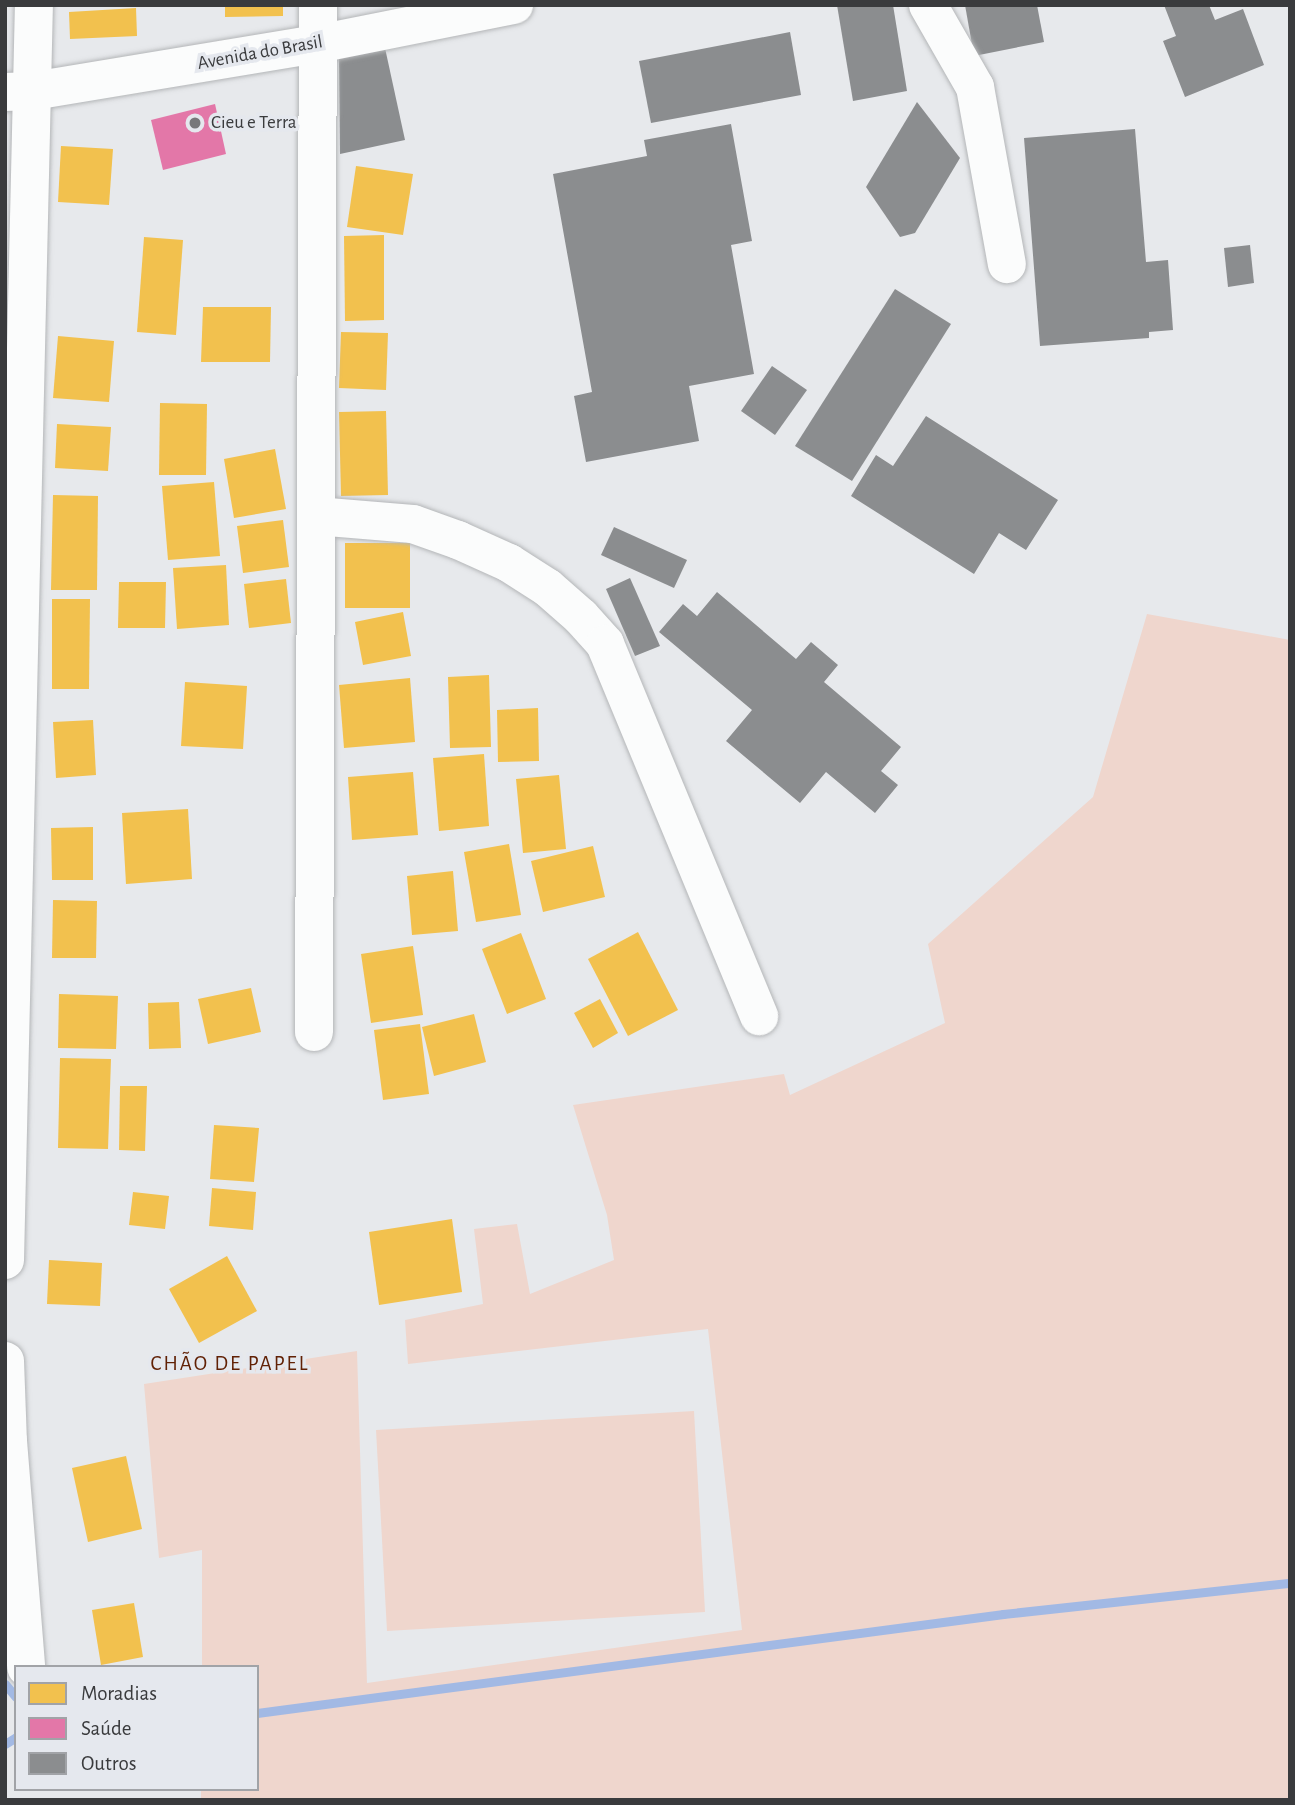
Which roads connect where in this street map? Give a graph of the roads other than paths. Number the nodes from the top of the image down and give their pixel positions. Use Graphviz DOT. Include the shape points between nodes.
graph roads {
  1 [pos="34,5"];
  2 [pos="318,5"];
  3 [pos="514,5"];
  4 [pos="928,5"];
  5 [pos="317,44"];
  6 [pos="19,92"];
  7 [pos="1007,264"];
  8 [pos="317,516"];
  9 [pos="759,1016"];
  10 [pos="314,1032"];
  11 [pos="5,1260"];
  12 [pos="5,1361"];
  13 [pos="26,1665"];
  1 -- 6 [label="street"];
  2 -- 5 [label="street"];
  3 -- 5 [label="street, Avenida do Brasil"];
  4 -- 7 [label="street" via="975,87"];
  5 -- 6 [label="street, Avenida do Brasil"];
  5 -- 8 [label="street"];
  6 -- 11 [label="street"];
  8 -- 9 [label="street" via="413,524 458,540 548,588 605,644"];
  8 -- 10 [label="street"];
  12 -- 13 [label="street"];
}
